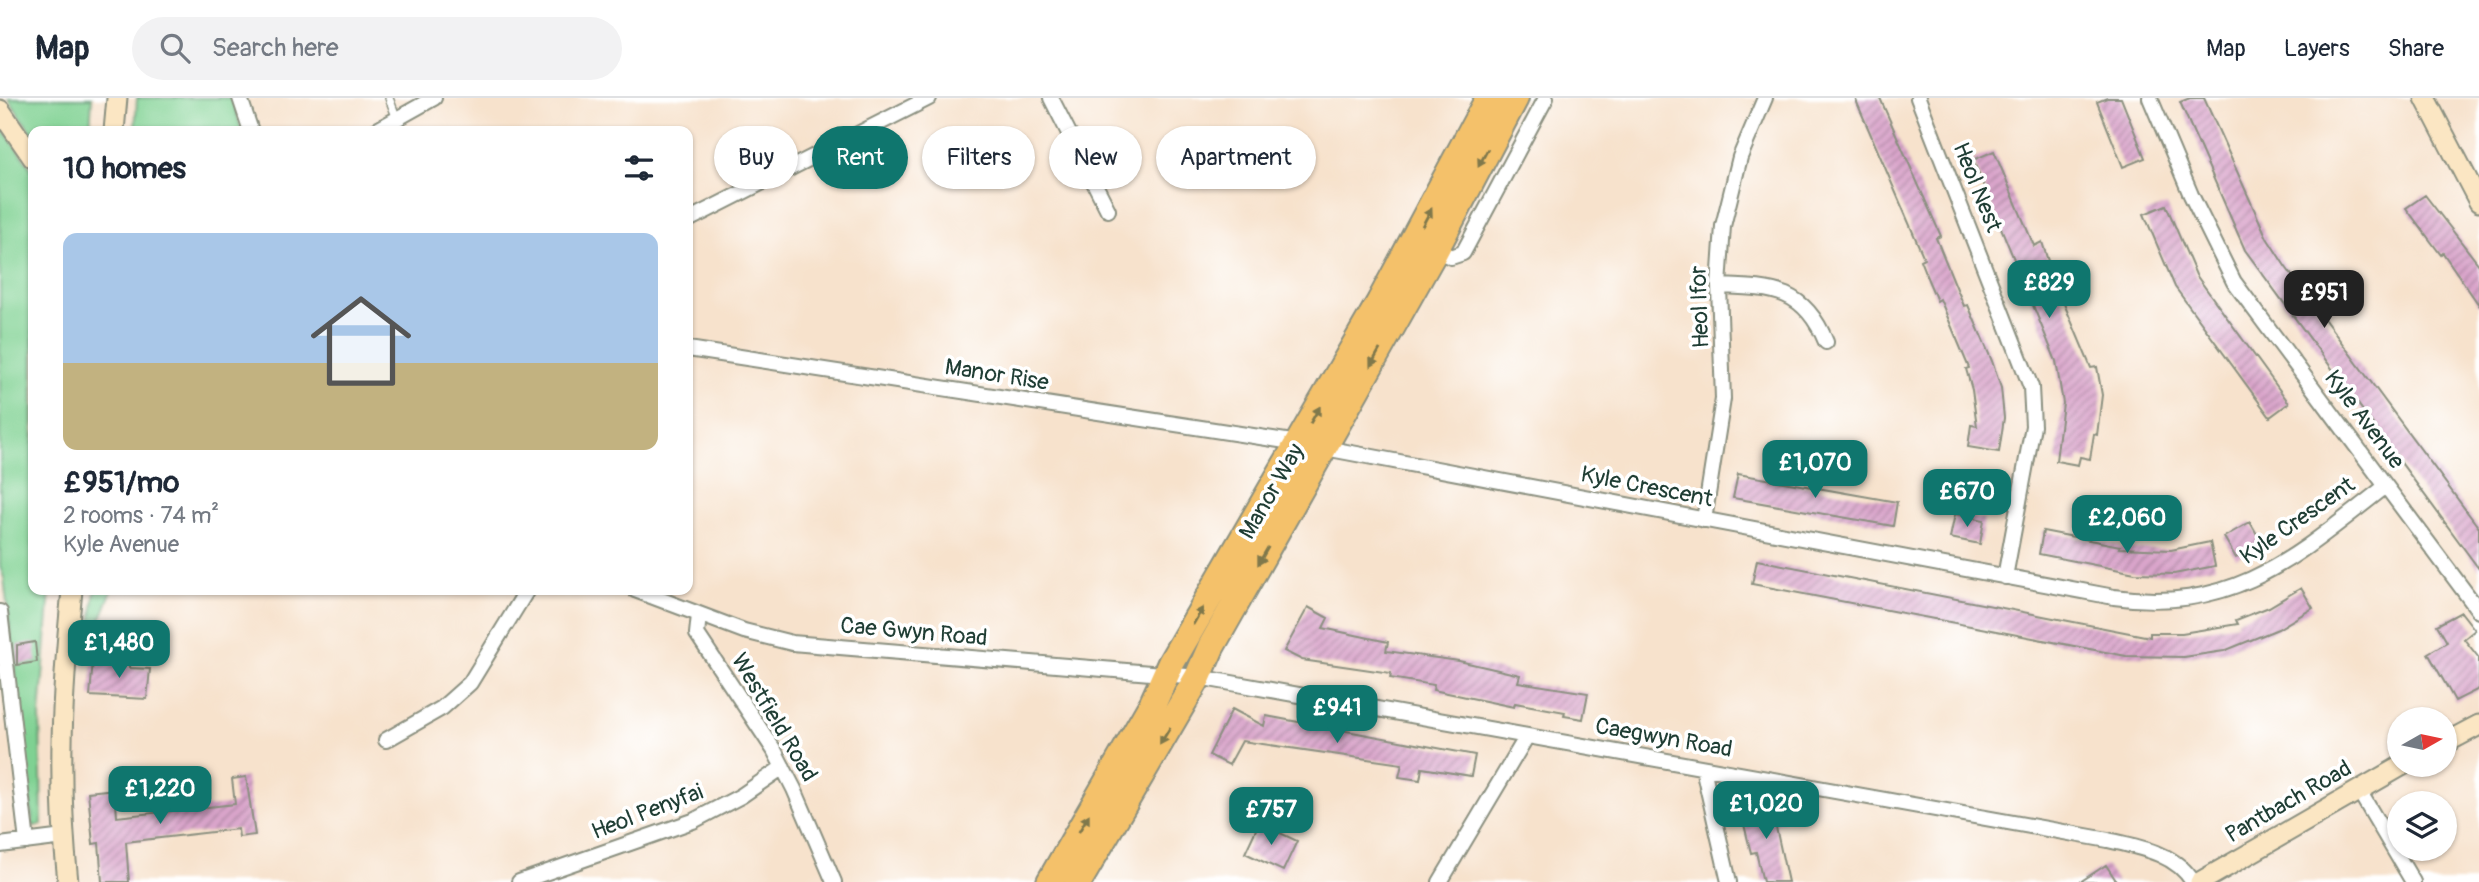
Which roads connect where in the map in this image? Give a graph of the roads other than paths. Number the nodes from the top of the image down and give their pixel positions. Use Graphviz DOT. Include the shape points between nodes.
graph roads {
  1 [pos="117,98"];
  2 [pos="240,98"];
  3 [pos="389,98"];
  4 [pos="434,98"];
  5 [pos="929,98"];
  6 [pos="1051,98"];
  7 [pos="1489,98"];
  8 [pos="1515,98"];
  9 [pos="1546,98"];
  10 [pos="1765,98"];
  11 [pos="1917,98"];
  12 [pos="2150,98"];
  13 [pos="2426,98"];
  14 [pos="0,110"];
  15 [pos="397,120"];
  16 [pos="114,126"];
  17 [pos="249,126"];
  18 [pos="385,126"];
  19 [pos="28,151"];
  20 [pos="2479,202"];
  21 [pos="1108,210"];
  22 [pos="693,217"];
  23 [pos="1435,250"];
  24 [pos="1718,286"];
  25 [pos="1826,342"];
  26 [pos="693,350"];
  27 [pos="1312,445"];
  28 [pos="2386,486"];
  29 [pos="1704,520"];
  30 [pos="2006,577"];
  31 [pos="72,595"];
  32 [pos="524,595"];
  33 [pos="648,595"];
  34 [pos="0,611"];
  35 [pos="2479,611"];
  36 [pos="699,615"];
  37 [pos="1165,674"];
  38 [pos="1198,677"];
  39 [pos="2479,725"];
  40 [pos="1527,736"];
  41 [pos="2457,737"];
  42 [pos="386,740"];
  43 [pos="783,767"];
  44 [pos="1703,768"];
  45 [pos="2387,774"];
  46 [pos="2358,789"];
  47 [pos="64,837"];
  48 [pos="27,842"];
  49 [pos="0,845"];
  50 [pos="68,882"];
  51 [pos="519,882"];
  52 [pos="834,882"];
  53 [pos="1050,882"];
  54 [pos="1078,882"];
  55 [pos="1440,882"];
  56 [pos="1730,882"];
  57 [pos="2193,882"];
  58 [pos="2200,882"];
  59 [pos="2413,882"];
  1 -- 16 [label="street"];
  2 -- 17 [label="street"];
  3 -- 15 [label="lane"];
  4 -- 15 [label="street"];
  5 -- 22 [label="street"];
  6 -- 21 [label="street"];
  27 -- 7 [label="highway, Manor Way, one-way"];
  8 -- 23 [label="highway, Manor Way, one-way"];
  9 -- 23 [label="street" via="1463,253 1451,257"];
  10 -- 24 [label="street, Heol Ifor" via="1730,189"];
  11 -- 30 [label="street, Heol Nest" via="2031,387 2033,426"];
  12 -- 28 [label="street, Kyle Avenue" via="2230,274"];
  13 -- 20 [label="street"];
  14 -- 19 [label="street"];
  15 -- 18 [label="street"];
  23 -- 27 [label="highway, Manor Way, one-way"];
  24 -- 25 [label="street" via="1790,296 1807,307"];
  24 -- 29 [label="street, Heol Ifor" via="1723,399"];
  26 -- 27 [label="street, Manor Rise"];
  27 -- 29 [label="street, Kyle Crescent"];
  37 -- 27 [label="highway, Manor Way, one-way"];
  27 -- 38 [label="highway, Manor Way, one-way"];
  28 -- 30 [label="street, Kyle Crescent" via="2275,568 2211,595 2144,601"];
  28 -- 35 [label="street, Kyle Avenue"];
  29 -- 30 [label="street, Kyle Crescent"];
  31 -- 47 [label="street" via="61,723"];
  32 -- 42 [label="street" via="470,683 442,708"];
  33 -- 36 [label="street, Cae Gwyn Road"];
  34 -- 48 [label="street"];
  36 -- 37 [label="street, Cae Gwyn Road" via="764,637 821,647"];
  36 -- 43 [label="street, Westfield Road" via="697,634"];
  37 -- 38 [label="street, Cae Gwyn Road"];
  53 -- 37 [label="highway, Manor Way, one-way"];
  38 -- 40 [label="street, Caegwyn Road"];
  38 -- 54 [label="highway, Manor Way, one-way"];
  39 -- 41 [label="street"];
  40 -- 44 [label="street, Caegwyn Road"];
  40 -- 55 [label="street"];
  43 -- 51 [label="street, Heol Penyfai" via="693,821"];
  43 -- 52 [label="street, Westfield Road"];
  44 -- 56 [label="street"];
  44 -- 57 [label="street, Caegwyn Road" via="2139,847 2177,863"];
  45 -- 46 [label="street, Pantbach Road"];
  46 -- 58 [label="street, Pantbach Road"];
  46 -- 59 [label="street"];
  47 -- 48 [label="street"];
  47 -- 50 [label="street"];
  48 -- 49 [label="street"];
}
